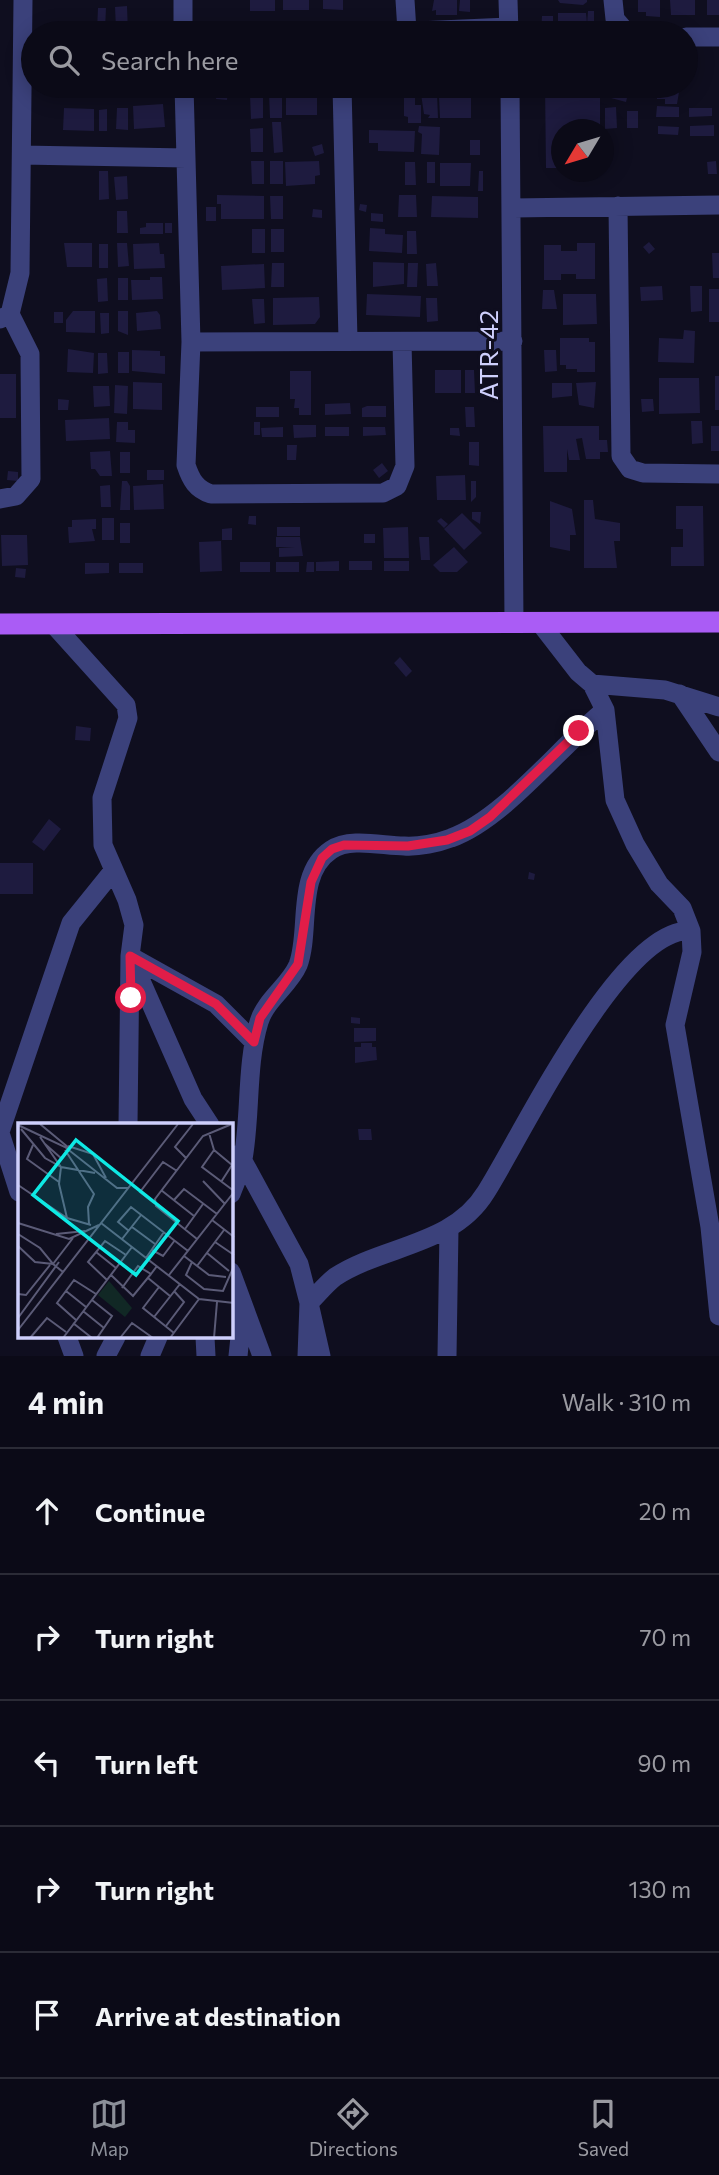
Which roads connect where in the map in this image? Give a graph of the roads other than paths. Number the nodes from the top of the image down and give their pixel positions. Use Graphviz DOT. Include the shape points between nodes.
graph roads {
  1 [pos="23,0"];
  2 [pos="183,0"];
  3 [pos="404,0"];
  4 [pos="508,0"];
  5 [pos="613,0"];
  6 [pos="23,21"];
  7 [pos="183,21"];
  8 [pos="406,21"];
  9 [pos="509,21"];
  10 [pos="617,21"];
  11 [pos="698,37"];
  12 [pos="719,37"];
  13 [pos="22,98"];
  14 [pos="184,98"];
  15 [pos="342,98"];
  16 [pos="510,98"];
  17 [pos="22,155"];
  18 [pos="186,158"];
  19 [pos="719,205"];
  20 [pos="618,206"];
  21 [pos="513,208"];
  22 [pos="5,316"];
  23 [pos="348,340"];
  24 [pos="513,341"];
  25 [pos="191,342"];
  26 [pos="402,342"];
  27 [pos="719,474"];
  28 [pos="0,499"];
  29 [pos="719,622"];
  30 [pos="514,623"];
  31 [pos="540,623"];
  32 [pos="0,624"];
  33 [pos="53,624"];
  34 [pos="592,684"];
  35 [pos="680,694"];
  36 [pos="719,707"];
  37 [pos="606,710"];
  38 [pos="719,752"];
  39 [pos="113,871"];
  40 [pos="691,931"];
  41 [pos="130,956"];
  42 [pos="254,1042"];
  43 [pos="128,1123"];
  44 [pos="209,1123"];
  45 [pos="0,1133"];
  46 [pos="237,1156"];
  47 [pos="233,1181"];
  48 [pos="18,1189"];
  49 [pos="449,1229"];
  50 [pos="233,1277"];
  51 [pos="718,1286"];
  52 [pos="309,1303"];
  53 [pos="244,1304"];
  54 [pos="719,1316"];
  55 [pos="67,1338"];
  56 [pos="117,1338"];
  57 [pos="118,1338"];
  58 [pos="158,1338"];
  59 [pos="205,1338"];
  60 [pos="74,1356"];
  61 [pos="106,1356"];
  62 [pos="120,1356"];
  63 [pos="150,1356"];
  64 [pos="206,1356"];
  65 [pos="238,1356"];
  66 [pos="262,1356"];
  67 [pos="307,1356"];
  68 [pos="321,1356"];
  69 [pos="447,1356"];
  1 -- 6 [label="street"];
  2 -- 7 [label="street"];
  3 -- 8 [label="street"];
  4 -- 9 [label="street"];
  5 -- 10 [label="street"];
  11 -- 12 [label="street"];
  13 -- 17 [label="street"];
  14 -- 18 [label="street"];
  15 -- 23 [label="street"];
  16 -- 21 [label="street, ATR-42"];
  17 -- 18 [label="street"];
  17 -- 22 [label="street" via="20,273"];
  18 -- 25 [label="street"];
  19 -- 20 [label="street"];
  20 -- 21 [label="street"];
  20 -- 27 [label="street" via="621,456 630,469 643,473"];
  21 -- 24 [label="street, ATR-42"];
  22 -- 28 [label="street" via="30,354 30,479 16,496"];
  23 -- 25 [label="street"];
  23 -- 26 [label="street"];
  24 -- 26 [label="street"];
  24 -- 30 [label="street, ATR-42"];
  25 -- 26 [label="street" via="186,465 200,491 211,495 383,493 397,486 405,466"];
  29 -- 31 [label="main road"];
  30 -- 31 [label="main road"];
  30 -- 33 [label="main road"];
  31 -- 34 [label="street"];
  32 -- 33 [label="main road"];
  33 -- 39 [label="street" via="126,705 128,718 102,798 103,845"];
  34 -- 35 [label="street"];
  34 -- 37 [label="street"];
  35 -- 36 [label="street"];
  35 -- 38 [label="street"];
  37 -- 40 [label="street" via="615,800 635,844 659,884 682,908"];
  37 -- 42 [label="street" via="470,831 408,846 344,845 322,858 308,895 298,964 260,1018"];
  39 -- 41 [label="street" via="134,925"];
  39 -- 45 [label="street" via="71,923"];
  40 -- 49 [label="street" via="668,934 626,969 546,1086 485,1195"];
  40 -- 51 [label="street" via="692,951 675,1025"];
  41 -- 42 [label="street" via="216,1004"];
  41 -- 43 [label="street"];
  41 -- 44 [label="street" via="193,1100"];
  42 -- 46 [label="street"];
  45 -- 48 [label="street"];
  46 -- 47 [label="street"];
  46 -- 52 [label="street" via="299,1264"];
  49 -- 52 [label="street" via="334,1278"];
  49 -- 69 [label="street"];
  50 -- 53 [label="street"];
  51 -- 54 [label="street"];
  52 -- 67 [label="street"];
  52 -- 68 [label="street"];
  53 -- 65 [label="street"];
  53 -- 66 [label="street"];
  55 -- 60 [label="street"];
  56 -- 61 [label="street"];
  57 -- 62 [label="street"];
  58 -- 63 [label="street"];
  59 -- 64 [label="street"];
}
